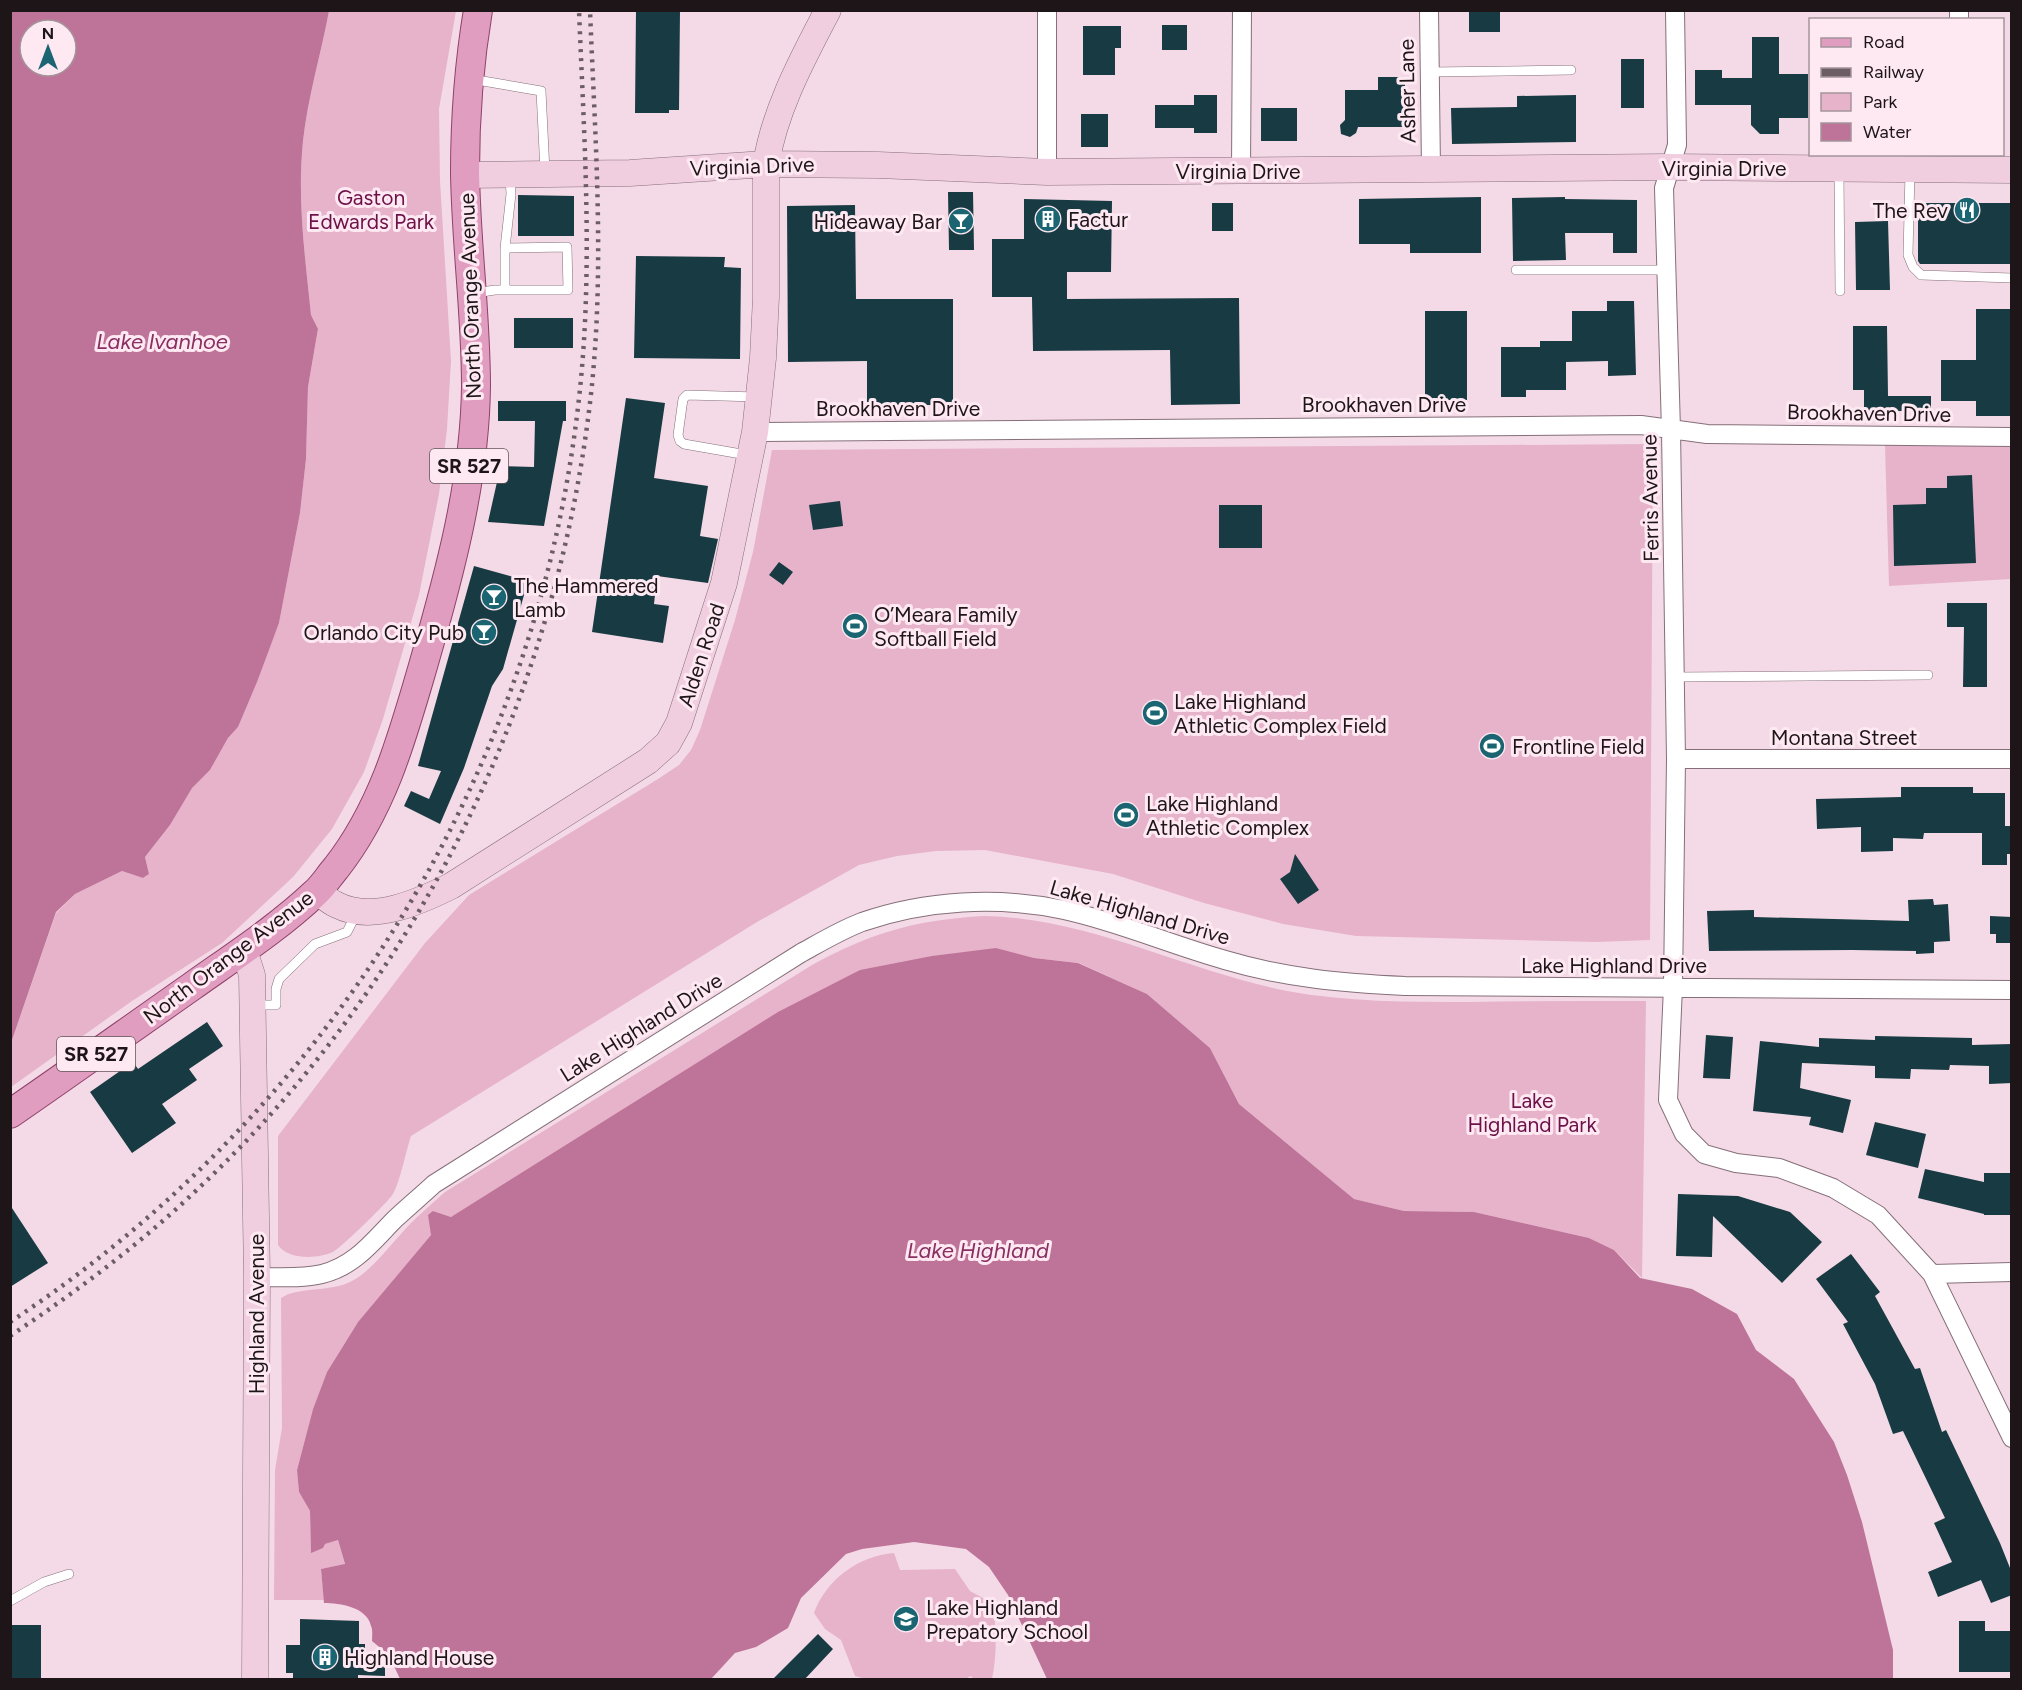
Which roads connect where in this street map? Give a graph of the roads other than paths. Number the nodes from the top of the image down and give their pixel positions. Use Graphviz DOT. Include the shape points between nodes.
graph roads {
  1 [pos="478,10"];
  2 [pos="828,10"];
  3 [pos="1047,10"];
  4 [pos="1242,10"];
  5 [pos="1429,10"];
  6 [pos="1675,10"];
  7 [pos="1570,70"];
  8 [pos="1430,72"];
  9 [pos="469,79"];
  10 [pos="1959,162"];
  11 [pos="766,164"];
  12 [pos="1669,167"];
  13 [pos="1839,169"];
  14 [pos="1910,169"];
  15 [pos="1241,170"];
  16 [pos="1431,170"];
  17 [pos="2012,170"];
  18 [pos="1047,172"];
  19 [pos="546,173"];
  20 [pos="510,174"];
  21 [pos="465,175"];
  22 [pos="505,248"];
  23 [pos="1516,270"];
  24 [pos="1666,270"];
  25 [pos="2012,278"];
  26 [pos="506,290"];
  27 [pos="1840,291"];
  28 [pos="472,293"];
  29 [pos="759,398"];
  30 [pos="1671,430"];
  31 [pos="2012,437"];
  32 [pos="753,444"];
  33 [pos="1928,675"];
  34 [pos="1675,677"];
  35 [pos="1676,759"];
  36 [pos="2012,759"];
  37 [pos="317,891"];
  38 [pos="358,910"];
  39 [pos="244,950"];
  40 [pos="1673,987"];
  41 [pos="2012,990"];
  42 [pos="252,1005"];
  43 [pos="10,1114"];
  44 [pos="2012,1272"];
  45 [pos="1932,1274"];
  46 [pos="256,1277"];
  47 [pos="2012,1438"];
  48 [pos="69,1574"];
  49 [pos="10,1601"];
  50 [pos="255,1680"];
  1 -- 9 [label="main road, North Orange Avenue / SR 527"];
  2 -- 11 [label="street, Alden Road" via="795,74"];
  3 -- 18 [label="street"];
  4 -- 15 [label="street"];
  5 -- 8 [label="street, Asher Lane"];
  6 -- 12 [label="street, Ferris Avenue" via="1677,145"];
  7 -- 8 [label="lane"];
  8 -- 16 [label="street, Asher Lane"];
  9 -- 19 [label="lane" via="541,91"];
  9 -- 21 [label="main road, North Orange Avenue / SR 527"];
  10 -- 14 [label="street, Virginia Drive"];
  10 -- 17 [label="street, Virginia Drive"];
  11 -- 18 [label="street, Virginia Drive"];
  11 -- 19 [label="street, Virginia Drive"];
  11 -- 29 [label="street, Alden Road" via="766,297"];
  12 -- 13 [label="street, Virginia Drive"];
  12 -- 16 [label="street, Virginia Drive"];
  12 -- 24 [label="street, Ferris Avenue" via="1664,188"];
  13 -- 14 [label="street, Virginia Drive"];
  13 -- 27 [label="lane"];
  14 -- 25 [label="lane" via="1908,255 1921,275"];
  15 -- 16 [label="street, Virginia Drive"];
  15 -- 18 [label="street, Virginia Drive"];
  19 -- 20 [label="street, Virginia Drive"];
  20 -- 21 [label="street, Virginia Drive"];
  20 -- 22 [label="lane"];
  21 -- 28 [label="main road, North Orange Avenue / SR 527"];
  22 -- 26 [label="lane"];
  22 -- 26 [label="lane" via="567,248 568,290"];
  23 -- 24 [label="lane"];
  24 -- 30 [label="street, Ferris Avenue"];
  26 -- 28 [label="lane"];
  28 -- 37 [label="main road, North Orange Avenue / SR 527" via="476,398 471,455 458,532 431,638 395,759 375,807 350,850"];
  29 -- 32 [label="street, Alden Road"];
  29 -- 32 [label="lane" via="687,395 683,399 678,435 684,444"];
  30 -- 31 [label="street, Brookhaven Drive" via="1707,434"];
  30 -- 32 [label="street, Brookhaven Drive" via="1631,425"];
  30 -- 34 [label="street, Ferris Avenue"];
  32 -- 38 [label="street, Alden Road" via="724,583 679,723 668,743 648,761 451,886 391,909"];
  33 -- 34 [label="lane"];
  34 -- 35 [label="street, Ferris Avenue"];
  35 -- 36 [label="street, Montana Street"];
  35 -- 40 [label="street, Ferris Avenue"];
  37 -- 38 [label="street, Alden Road" via="336,905"];
  37 -- 39 [label="main road, North Orange Avenue / SR 527"];
  38 -- 42 [label="lane" via="347,932 315,944 279,979 276,1005"];
  39 -- 42 [label="street, Highland Avenue" via="252,975"];
  39 -- 43 [label="main road, North Orange Avenue / SR 527"];
  40 -- 41 [label="street, Lake Highland Drive"];
  40 -- 45 [label="street, Ferris Avenue" via="1668,1100 1684,1134 1704,1154 1779,1168 1833,1188 1878,1215"];
  40 -- 46 [label="street, Lake Highland Drive" via="1349,984 1304,979 1226,960 1064,910 989,902 924,907 861,923 801,953 434,1184 349,1263 323,1274"];
  42 -- 46 [label="street, Highland Avenue"];
  44 -- 45 [label="street"];
  45 -- 47 [label="street, Ferris Avenue"];
  46 -- 50 [label="street, Highland Avenue"];
  48 -- 49 [label="lane" via="44,1582"];
}
